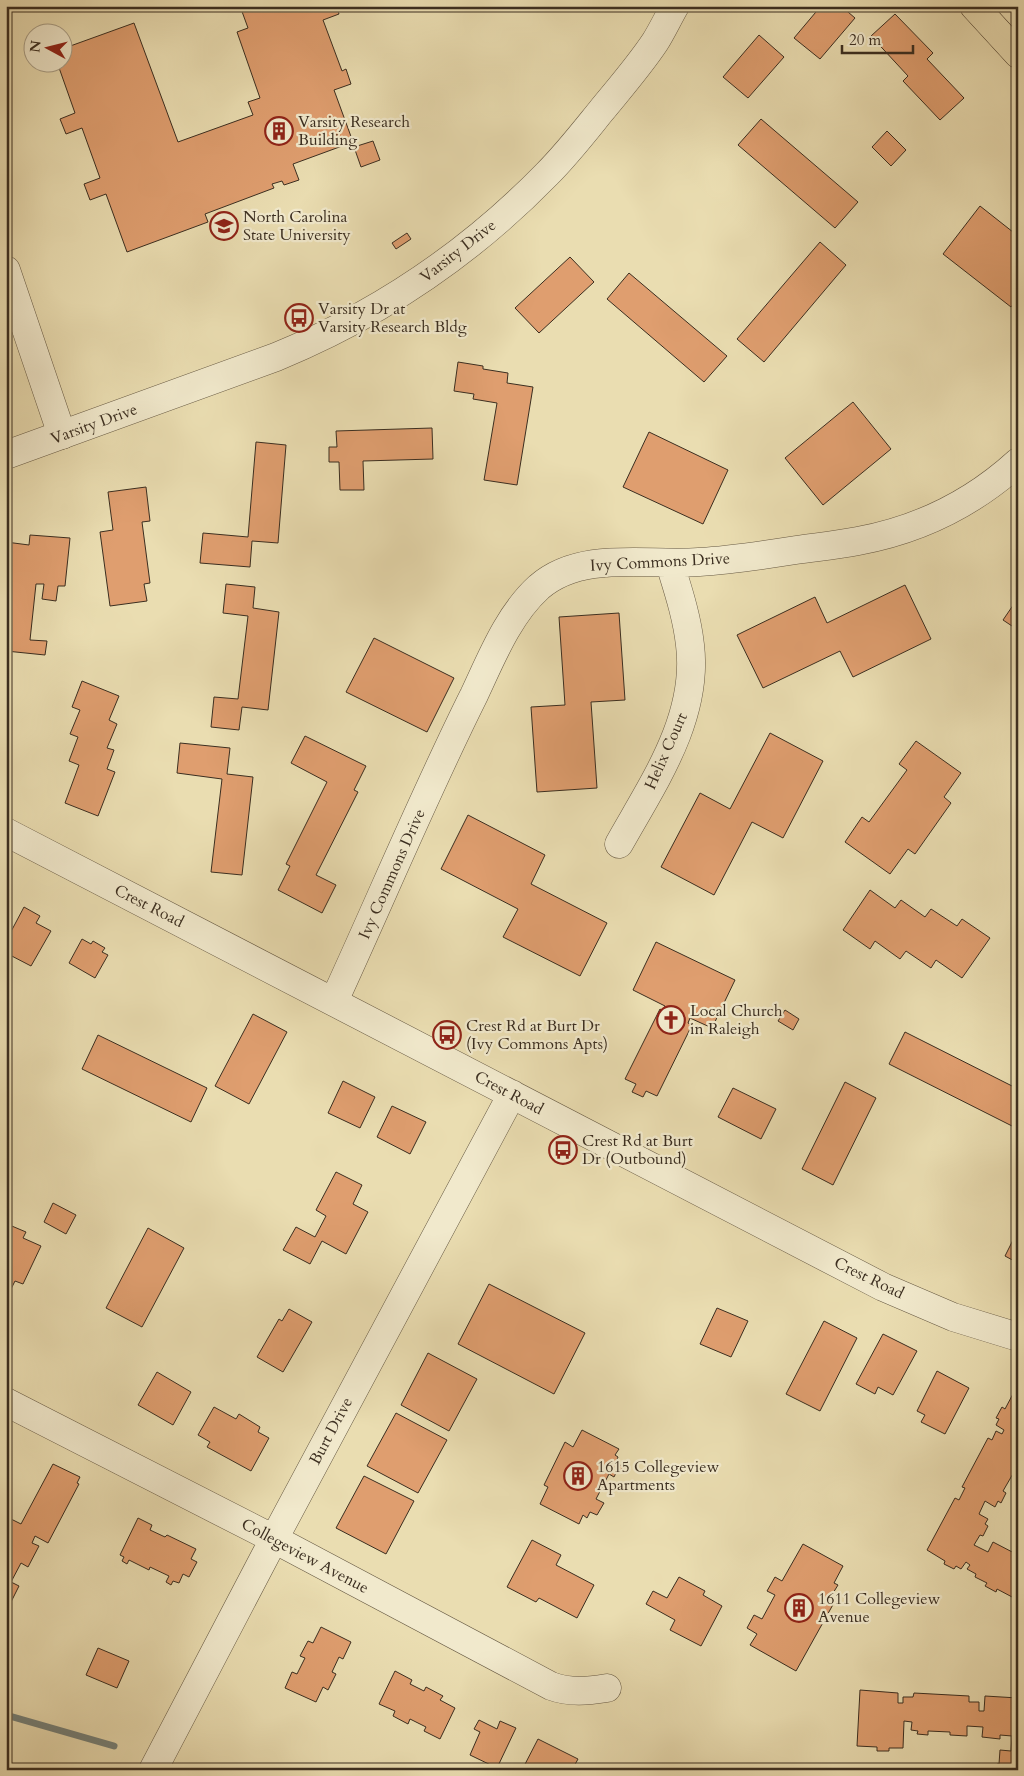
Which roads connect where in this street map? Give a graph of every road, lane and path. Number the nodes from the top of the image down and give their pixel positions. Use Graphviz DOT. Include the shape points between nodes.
graph roads {
  1 [pos="675,6"];
  2 [pos="693,6"];
  3 [pos="974,6"];
  4 [pos="654,43"];
  5 [pos="1018,54"];
  6 [pos="6,270"];
  7 [pos="62,435"];
  8 [pos="6,455"];
  9 [pos="1018,462"];
  10 [pos="670,564"];
  11 [pos="6,832"];
  12 [pos="619,844"];
  13 [pos="334,1001"];
  14 [pos="512,1094"];
  15 [pos="1018,1337"];
  16 [pos="6,1402"];
  17 [pos="274,1539"];
  18 [pos="607,1688"];
  19 [pos="153,1770"];
  1 -- 4 [label="street, Varsity Drive"];
  2 -- 4 [label="street, Varsity Drive"];
  3 -- 5 [label="main road"];
  4 -- 7 [label="street, Varsity Drive" via="547,174 472,242 410,287 346,326 308,344"];
  6 -- 7 [label="street"];
  7 -- 8 [label="street, Varsity Drive"];
  9 -- 10 [label="street, Ivy Commons Drive" via="963,504 904,529 860,540 748,557"];
  10 -- 12 [label="street, Helix Court" via="690,646 686,710 673,745"];
  10 -- 13 [label="street, Ivy Commons Drive" via="643,562 586,566 554,577 526,599 460,722"];
  11 -- 13 [label="street, Crest Road"];
  13 -- 14 [label="street, Crest Road"];
  14 -- 15 [label="street, Crest Road" via="883,1286 953,1317"];
  14 -- 17 [label="street, Burt Drive"];
  16 -- 17 [label="street, Collegeview Avenue"];
  17 -- 18 [label="street, Collegeview Avenue" via="551,1686 575,1691"];
  17 -- 19 [label="street, Burt Drive"];
}
